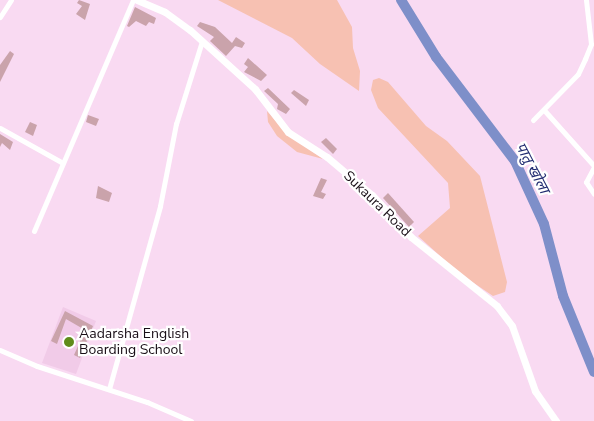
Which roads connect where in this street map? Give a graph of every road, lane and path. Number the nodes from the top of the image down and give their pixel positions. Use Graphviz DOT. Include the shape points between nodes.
graph roads {
  1 [pos="11,0"];
  2 [pos="133,0"];
  3 [pos="138,0"];
  4 [pos="586,0"];
  5 [pos="0,17"];
  6 [pos="202,41"];
  7 [pos="544,110"];
  8 [pos="533,120"];
  9 [pos="0,128"];
  10 [pos="63,164"];
  11 [pos="594,169"];
  12 [pos="594,194"];
  13 [pos="34,231"];
  14 [pos="0,350"];
  15 [pos="109,389"];
  16 [pos="191,421"];
  17 [pos="556,421"];
  1 -- 5 [label="street"];
  2 -- 10 [label="street"];
  3 -- 6 [label="street, Sukaura Road" via="165,12"];
  4 -- 7 [label="street" via="592,44 578,74"];
  6 -- 15 [label="street" via="176,124 160,206"];
  6 -- 17 [label="street, Sukaura Road" via="255,89 288,132 327,157 372,195 405,232 498,306 512,326 535,390"];
  7 -- 8 [label="street"];
  7 -- 11 [label="street"];
  9 -- 10 [label="street"];
  10 -- 13 [label="street"];
  11 -- 12 [label="street" via="586,182"];
  14 -- 15 [label="street" via="37,366"];
  15 -- 16 [label="street"];
}
